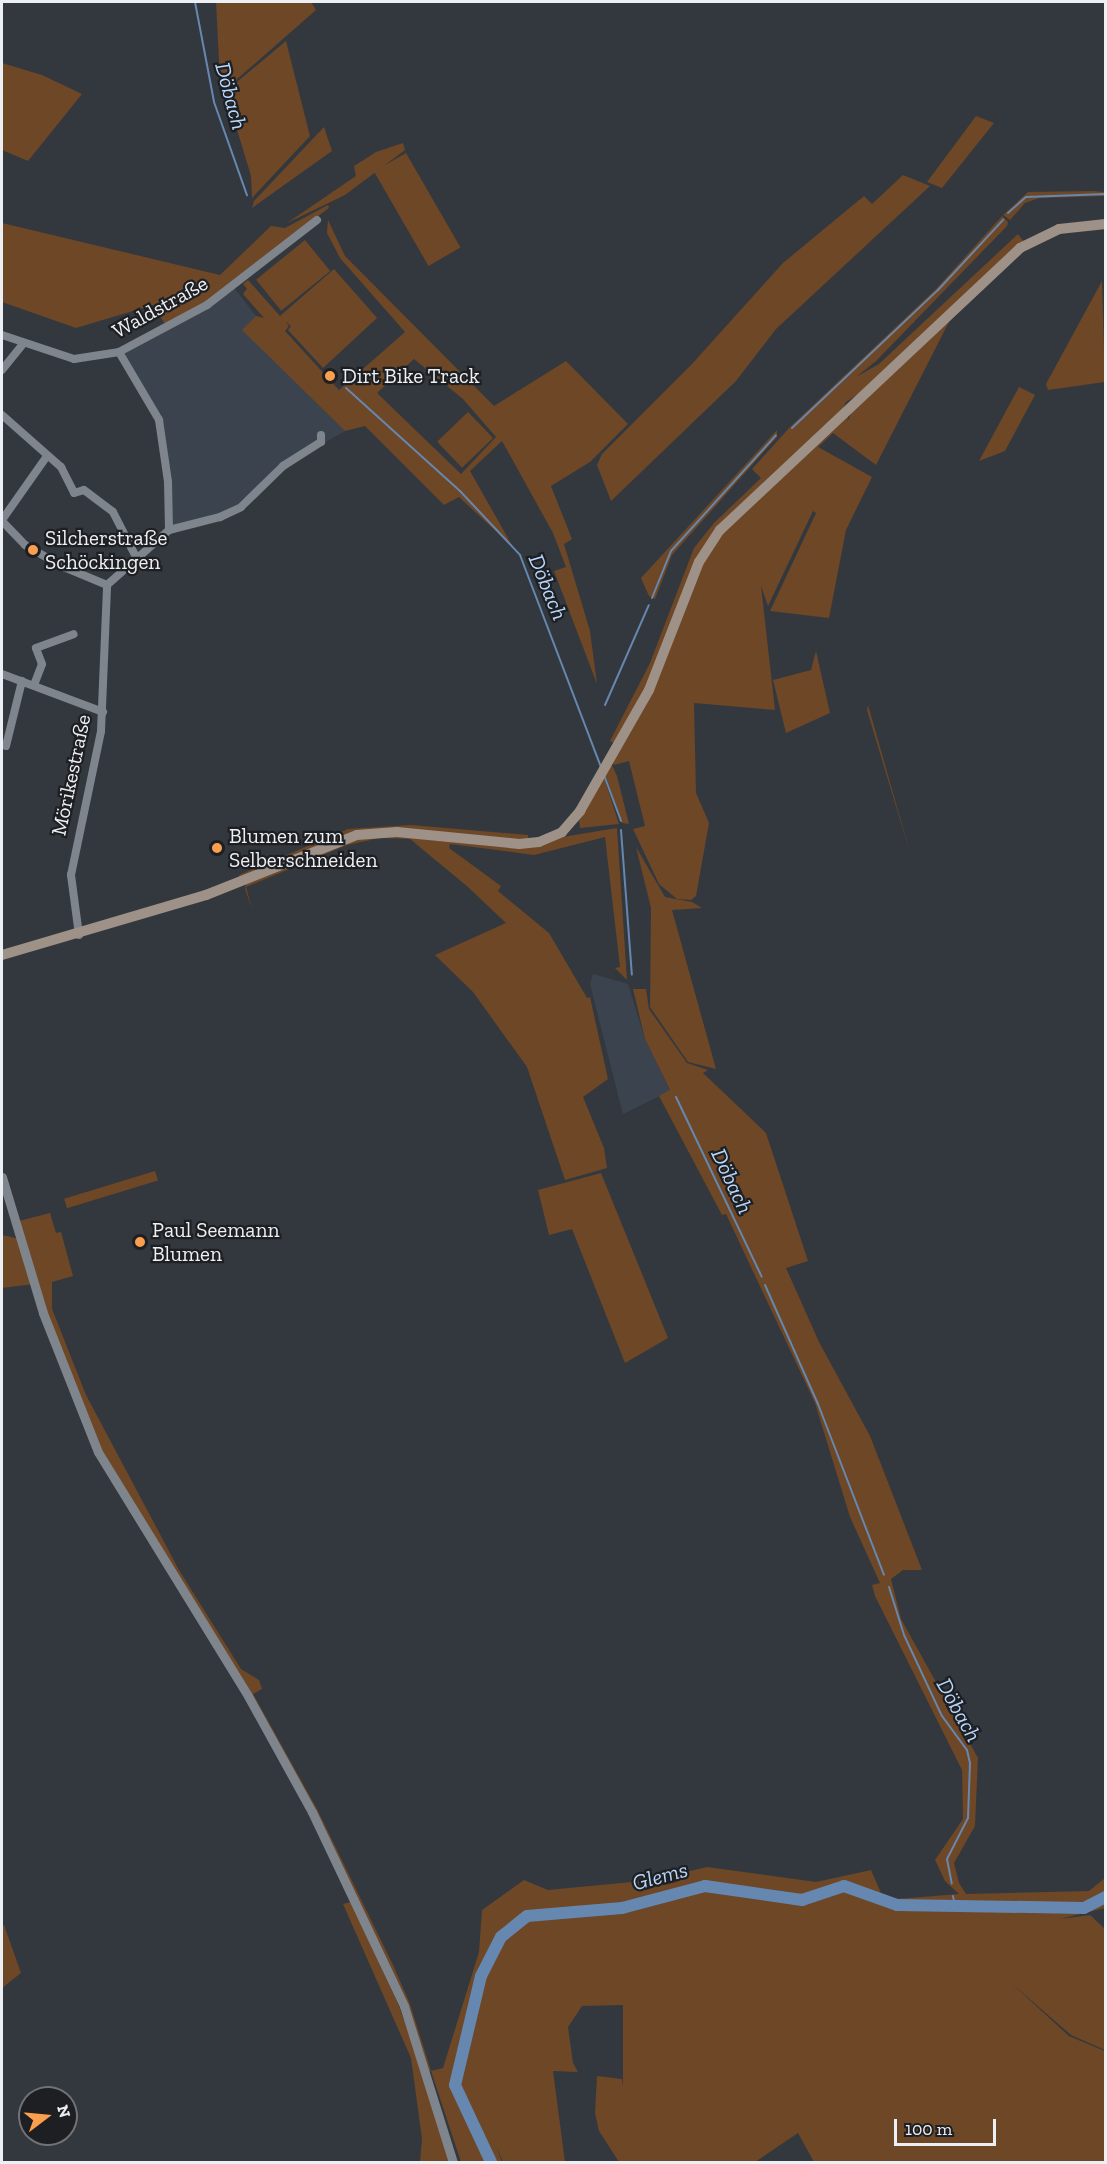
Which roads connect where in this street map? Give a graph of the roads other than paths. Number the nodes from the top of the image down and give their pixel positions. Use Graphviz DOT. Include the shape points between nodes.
graph roads {
  1 [pos="317,220"];
  2 [pos="1106,224"];
  3 [pos="2,335"];
  4 [pos="23,344"];
  5 [pos="119,352"];
  6 [pos="2,370"];
  7 [pos="2,415"];
  8 [pos="321,435"];
  9 [pos="47,456"];
  10 [pos="2,521"];
  11 [pos="169,530"];
  12 [pos="137,559"];
  13 [pos="107,585"];
  14 [pos="74,634"];
  15 [pos="2,674"];
  16 [pos="22,681"];
  17 [pos="33,685"];
  18 [pos="103,712"];
  19 [pos="6,746"];
  20 [pos="79,934"];
  21 [pos="2,955"];
  22 [pos="2,1177"];
  23 [pos="453,2163"];
  1 -- 5 [label="street, Waldstraße" via="207,305"];
  2 -- 20 [label="main road" via="1059,229 1015,253 720,530 699,562 658,670 570,826 539,842 503,844 397,832 357,835 206,895"];
  3 -- 4 [label="street, Waldstraße"];
  4 -- 5 [label="street, Waldstraße" via="74,359"];
  4 -- 6 [label="street"];
  5 -- 11 [label="street" via="159,420 168,482"];
  7 -- 9 [label="street"];
  8 -- 11 [label="street" via="321,442 283,466 235,511"];
  9 -- 10 [label="street"];
  9 -- 12 [label="street" via="61,467 74,493 84,490 114,512"];
  10 -- 13 [label="street" via="25,544 59,565"];
  11 -- 12 [label="street"];
  12 -- 13 [label="street"];
  13 -- 18 [label="street, Mörikestraße"];
  14 -- 17 [label="street" via="36,648 42,664"];
  15 -- 16 [label="street"];
  16 -- 17 [label="street"];
  16 -- 19 [label="street"];
  17 -- 18 [label="street"];
  18 -- 20 [label="street, Mörikestraße" via="98,752 72,861 71,898"];
  20 -- 21 [label="main road"];
  22 -- 23 [label="street" via="53,1342 98,1452 269,1732 342,1872 404,2006"];
}
